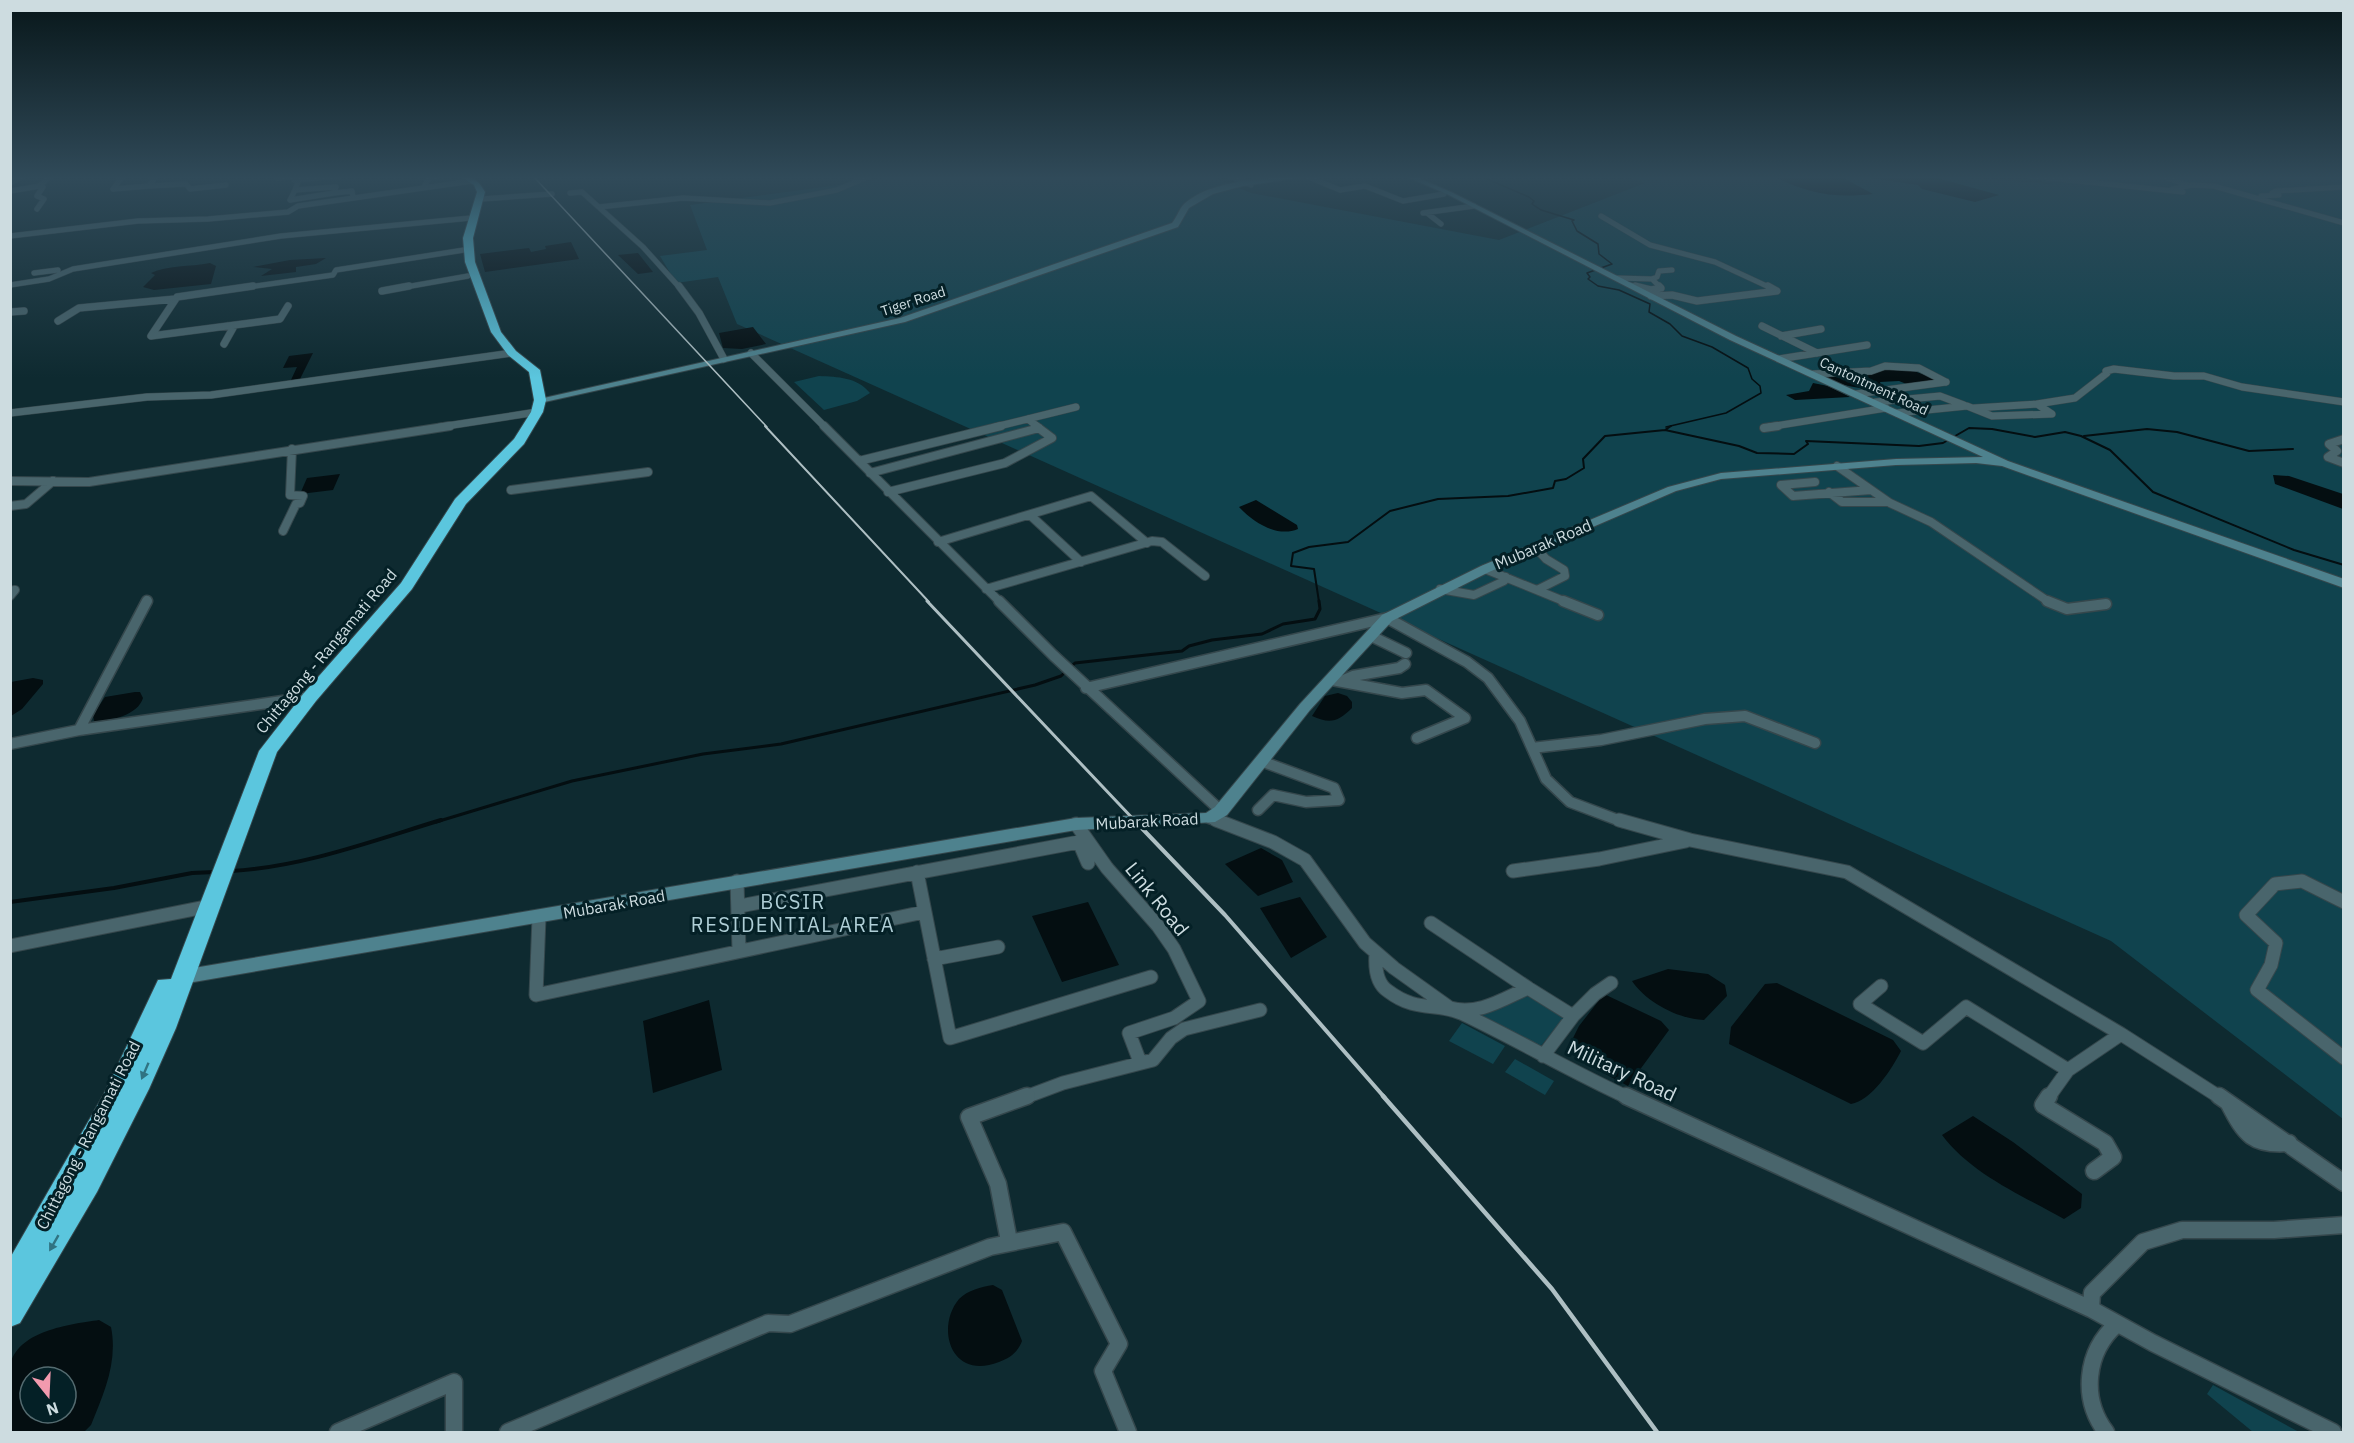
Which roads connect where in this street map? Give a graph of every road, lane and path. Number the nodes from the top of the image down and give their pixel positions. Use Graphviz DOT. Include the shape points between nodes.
graph roads {
  1 [pos="236,243"];
  2 [pos="465,243"];
  3 [pos="468,243"];
  4 [pos="638,243"];
  5 [pos="1124,243"];
  6 [pos="1549,243"];
  7 [pos="1647,243"];
  8 [pos="464,250"];
  9 [pos="62,263"];
  10 [pos="73,269"];
  11 [pos="58,270"];
  12 [pos="1672,270"];
  13 [pos="34,273"];
  14 [pos="468,276"];
  15 [pos="1617,278"];
  16 [pos="1652,279"];
  17 [pos="10,285"];
  18 [pos="1630,285"];
  19 [pos="382,291"];
  20 [pos="1651,296"];
  21 [pos="175,299"];
  22 [pos="288,306"];
  23 [pos="24,311"];
  24 [pos="10,312"];
  25 [pos="58,321"];
  26 [pos="228,326"];
  27 [pos="1762,326"];
  28 [pos="1821,329"];
  29 [pos="1781,336"];
  30 [pos="224,344"];
  31 [pos="1867,345"];
  32 [pos="752,353"];
  33 [pos="1817,353"];
  34 [pos="510,354"];
  35 [pos="724,359"];
  36 [pos="1779,359"];
  37 [pos="1813,374"];
  38 [pos="1855,393"];
  39 [pos="1899,400"];
  40 [pos="1875,402"];
  41 [pos="2343,402"];
  42 [pos="2037,404"];
  43 [pos="1077,407"];
  44 [pos="1970,407"];
  45 [pos="536,408"];
  46 [pos="1886,408"];
  47 [pos="1916,411"];
  48 [pos="10,413"];
  49 [pos="1897,413"];
  50 [pos="1028,419"];
  51 [pos="1039,428"];
  52 [pos="1764,428"];
  53 [pos="2343,439"];
  54 [pos="292,449"];
  55 [pos="859,461"];
  56 [pos="2004,463"];
  57 [pos="2343,463"];
  58 [pos="1837,466"];
  59 [pos="1797,469"];
  60 [pos="648,472"];
  61 [pos="870,473"];
  62 [pos="10,481"];
  63 [pos="53,481"];
  64 [pos="1815,482"];
  65 [pos="511,490"];
  66 [pos="1871,490"];
  67 [pos="888,492"];
  68 [pos="1830,493"];
  69 [pos="1890,503"];
  70 [pos="10,506"];
  71 [pos="1030,515"];
  72 [pos="283,531"];
  73 [pos="938,542"];
  74 [pos="1147,543"];
  75 [pos="1536,548"];
  76 [pos="1081,562"];
  77 [pos="1485,568"];
  78 [pos="1205,576"];
  79 [pos="1506,577"];
  80 [pos="2343,584"];
  81 [pos="986,589"];
  82 [pos="1440,589"];
  83 [pos="1537,590"];
  84 [pos="10,591"];
  85 [pos="10,596"];
  86 [pos="147,600"];
  87 [pos="2106,604"];
  88 [pos="1598,615"];
  89 [pos="1387,618"];
  90 [pos="1371,636"];
  91 [pos="1406,653"];
  92 [pos="1405,664"];
  93 [pos="1336,680"];
  94 [pos="1086,688"];
  95 [pos="304,698"];
  96 [pos="79,730"];
  97 [pos="1417,738"];
  98 [pos="1815,743"];
  99 [pos="10,744"];
  100 [pos="1532,748"];
  101 [pos="1261,761"];
  102 [pos="1258,810"];
  103 [pos="1215,815"];
  104 [pos="1076,824"];
  105 [pos="1690,840"];
  106 [pos="1088,863"];
  107 [pos="1513,871"];
  108 [pos="917,872"];
  109 [pos="738,881"];
  110 [pos="2343,902"];
  111 [pos="206,906"];
  112 [pos="740,906"];
  113 [pos="924,912"];
  114 [pos="539,917"];
  115 [pos="1431,923"];
  116 [pos="10,946"];
  117 [pos="998,947"];
  118 [pos="739,951"];
  119 [pos="1376,954"];
  120 [pos="934,959"];
  121 [pos="182,977"];
  122 [pos="1151,977"];
  123 [pos="1611,982"];
  124 [pos="1881,986"];
  125 [pos="1528,988"];
  126 [pos="1260,1010"];
  127 [pos="1458,1012"];
  128 [pos="1573,1016"];
  129 [pos="2121,1035"];
  130 [pos="1543,1056"];
  131 [pos="2343,1058"];
  132 [pos="1140,1062"];
  133 [pos="2068,1070"];
  134 [pos="2094,1171"];
  135 [pos="2343,1183"];
  136 [pos="2343,1226"];
  137 [pos="1009,1241"];
  138 [pos="10,1285"];
  139 [pos="2091,1309"];
  140 [pos="10,1312"];
  141 [pos="2117,1324"];
  142 [pos="338,1432"];
  143 [pos="454,1432"];
  144 [pos="508,1432"];
  145 [pos="1128,1432"];
  146 [pos="2106,1432"];
  147 [pos="2333,1432"];
  1 -- 10 [label="street"];
  2 -- 8 [label="highway"];
  3 -- 34 [label="highway" via="470,261 491,322"];
  4 -- 35 [label="street" via="715,334"];
  5 -- 32 [label="street, Tiger Road" via="902,320"];
  6 -- 15 [label="street, Cantontment Road"];
  7 -- 20 [label="street" via="1693,253 1777,291 1697,301"];
  8 -- 14 [label="highway"];
  8 -- 21 [label="street"];
  9 -- 11 [label="street"];
  10 -- 11 [label="street"];
  10 -- 17 [label="street" via="49,279"];
  11 -- 13 [label="street"];
  12 -- 16 [label="street" via="1659,271"];
  14 -- 19 [label="street"];
  14 -- 34 [label="highway" via="489,334"];
  15 -- 16 [label="street"];
  15 -- 18 [label="street, Cantontment Road"];
  16 -- 18 [label="street" via="1660,288"];
  18 -- 20 [label="street, Cantontment Road"];
  20 -- 36 [label="street, Cantontment Road"];
  21 -- 25 [label="street" via="79,308"];
  21 -- 26 [label="street" via="151,336"];
  22 -- 26 [label="street" via="282,318"];
  23 -- 24 [label="street"];
  26 -- 30 [label="street" via="233,328"];
  27 -- 29 [label="street"];
  28 -- 29 [label="street"];
  29 -- 33 [label="street"];
  31 -- 33 [label="street"];
  32 -- 35 [label="street, Tiger Road"];
  32 -- 55 [label="street"];
  33 -- 36 [label="street"];
  34 -- 45 [label="highway" via="534,370 540,384"];
  34 -- 48 [label="street" via="211,395 147,397"];
  35 -- 45 [label="street, Tiger Road"];
  36 -- 37 [label="street, Cantontment Road"];
  37 -- 38 [label="street, Cantontment Road"];
  37 -- 38 [label="street" via="1871,372 1885,366 1919,368 1946,382"];
  38 -- 40 [label="street, Cantontment Road"];
  39 -- 40 [label="street"];
  39 -- 44 [label="street" via="1940,396"];
  39 -- 47 [label="street"];
  40 -- 46 [label="street, Cantontment Road"];
  41 -- 42 [label="street" via="2242,387 2204,376 2163,376 2114,369 2106,371 2075,398"];
  42 -- 44 [label="street"];
  42 -- 44 [label="street" via="2052,414 1992,416"];
  43 -- 50 [label="street"];
  44 -- 47 [label="street"];
  45 -- 54 [label="street"];
  45 -- 95 [label="highway, Chittagong - Rangamati Road" via="519,441 460,502 407,586"];
  46 -- 49 [label="street, Cantontment Road"];
  46 -- 52 [label="street"];
  47 -- 49 [label="street"];
  49 -- 56 [label="street, Cantontment Road"];
  50 -- 51 [label="street"];
  50 -- 55 [label="street"];
  51 -- 61 [label="street"];
  51 -- 67 [label="street" via="1052,438 1005,463"];
  53 -- 57 [label="street" via="2329,444 2337,451 2328,457"];
  54 -- 63 [label="street" via="89,482"];
  54 -- 72 [label="street" via="290,495 303,496"];
  55 -- 61 [label="street"];
  56 -- 58 [label="street, Mubarak Road" via="1976,460"];
  56 -- 80 [label="street, Cantontment Road"];
  58 -- 59 [label="street, Mubarak Road"];
  58 -- 66 [label="street"];
  59 -- 64 [label="street"];
  59 -- 75 [label="street, Mubarak Road" via="1721,476 1672,489"];
  60 -- 65 [label="street"];
  61 -- 67 [label="street"];
  62 -- 63 [label="street"];
  63 -- 70 [label="street" via="26,504"];
  64 -- 68 [label="street"];
  64 -- 68 [label="street" via="1782,488 1793,496"];
  66 -- 68 [label="street"];
  66 -- 69 [label="street"];
  67 -- 73 [label="street"];
  68 -- 69 [label="street" via="1842,502"];
  69 -- 87 [label="street" via="1931,522 2061,608"];
  71 -- 73 [label="street"];
  71 -- 74 [label="street" via="1091,496"];
  71 -- 76 [label="street"];
  73 -- 81 [label="street"];
  74 -- 76 [label="street"];
  74 -- 78 [label="street" via="1162,542"];
  75 -- 77 [label="street, Mubarak Road"];
  75 -- 83 [label="street" via="1546,560 1564,570 1564,576"];
  76 -- 81 [label="street"];
  77 -- 79 [label="street"];
  77 -- 82 [label="street, Mubarak Road"];
  79 -- 82 [label="street" via="1474,595"];
  79 -- 83 [label="street"];
  81 -- 94 [label="street"];
  82 -- 89 [label="street, Mubarak Road"];
  83 -- 88 [label="street"];
  84 -- 85 [label="street" via="15,590"];
  86 -- 96 [label="street"];
  89 -- 90 [label="street, Mubarak Road"];
  89 -- 94 [label="street"];
  89 -- 100 [label="street" via="1488,678 1520,721"];
  90 -- 91 [label="street"];
  90 -- 93 [label="street, Mubarak Road"];
  92 -- 93 [label="street"];
  93 -- 97 [label="street" via="1402,693 1426,690 1466,718"];
  93 -- 101 [label="street, Mubarak Road"];
  94 -- 103 [label="street"];
  95 -- 96 [label="street"];
  95 -- 111 [label="highway, Chittagong - Rangamati Road" via="268,751"];
  96 -- 99 [label="street"];
  98 -- 100 [label="street" via="1745,716"];
  100 -- 105 [label="street" via="1546,779 1570,802 1637,827"];
  101 -- 102 [label="street" via="1334,788 1339,800 1299,804 1273,795"];
  101 -- 103 [label="street, Mubarak Road"];
  103 -- 104 [label="street, Mubarak Road"];
  103 -- 119 [label="street, Military Road" via="1303,858"];
  104 -- 109 [label="street, Mubarak Road"];
  104 -- 132 [label="street, Link Road" via="1107,868 1163,933 1199,1001 1174,1018 1129,1033"];
  105 -- 107 [label="street" via="1599,859"];
  105 -- 129 [label="street" via="1847,872"];
  106 -- 108 [label="street" via="1079,843"];
  108 -- 112 [label="street"];
  108 -- 113 [label="street"];
  109 -- 112 [label="street"];
  109 -- 114 [label="street, Mubarak Road"];
  110 -- 131 [label="street" via="2302,881 2275,884 2246,915 2276,943 2271,965 2258,990"];
  111 -- 116 [label="street"];
  111 -- 121 [label="highway, Chittagong - Rangamati Road"];
  111 -- 138 [label="highway, Chittagong - Rangamati Road" via="110,1111"];
  112 -- 118 [label="street"];
  113 -- 118 [label="street"];
  113 -- 120 [label="street"];
  114 -- 118 [label="street" via="536,995"];
  114 -- 121 [label="street, Mubarak Road"];
  115 -- 125 [label="street"];
  117 -- 120 [label="street"];
  119 -- 127 [label="street"];
  119 -- 127 [label="street, Military Road" via="1375,970 1385,990 1412,1006"];
  120 -- 122 [label="street" via="950,1038"];
  121 -- 140 [label="highway, Chittagong - Rangamati Road, one-way" via="137,1089 88,1184"];
  123 -- 128 [label="street"];
  124 -- 133 [label="street" via="1860,1004 1923,1043 1966,1007"];
  125 -- 127 [label="street" via="1475,1010"];
  125 -- 128 [label="street"];
  126 -- 132 [label="street" via="1184,1029 1153,1060"];
  127 -- 130 [label="street, Military Road"];
  128 -- 130 [label="street"];
  129 -- 133 [label="street"];
  129 -- 135 [label="street" via="2228,1102 2252,1138 2267,1146 2289,1143"];
  130 -- 139 [label="street, Military Road"];
  132 -- 137 [label="street" via="1063,1083 969,1118 999,1184"];
  133 -- 134 [label="street" via="2043,1105 2105,1143 2113,1156"];
  136 -- 139 [label="street" via="2182,1230 2144,1242 2092,1293"];
  137 -- 144 [label="street" via="790,1324 768,1323"];
  137 -- 145 [label="street" via="1063,1232 1119,1344 1104,1371"];
  139 -- 141 [label="street, Military Road"];
  141 -- 146 [label="street" via="2097,1352 2088,1387"];
  141 -- 147 [label="street, Military Road"];
  142 -- 143 [label="street" via="454,1382"];
}
